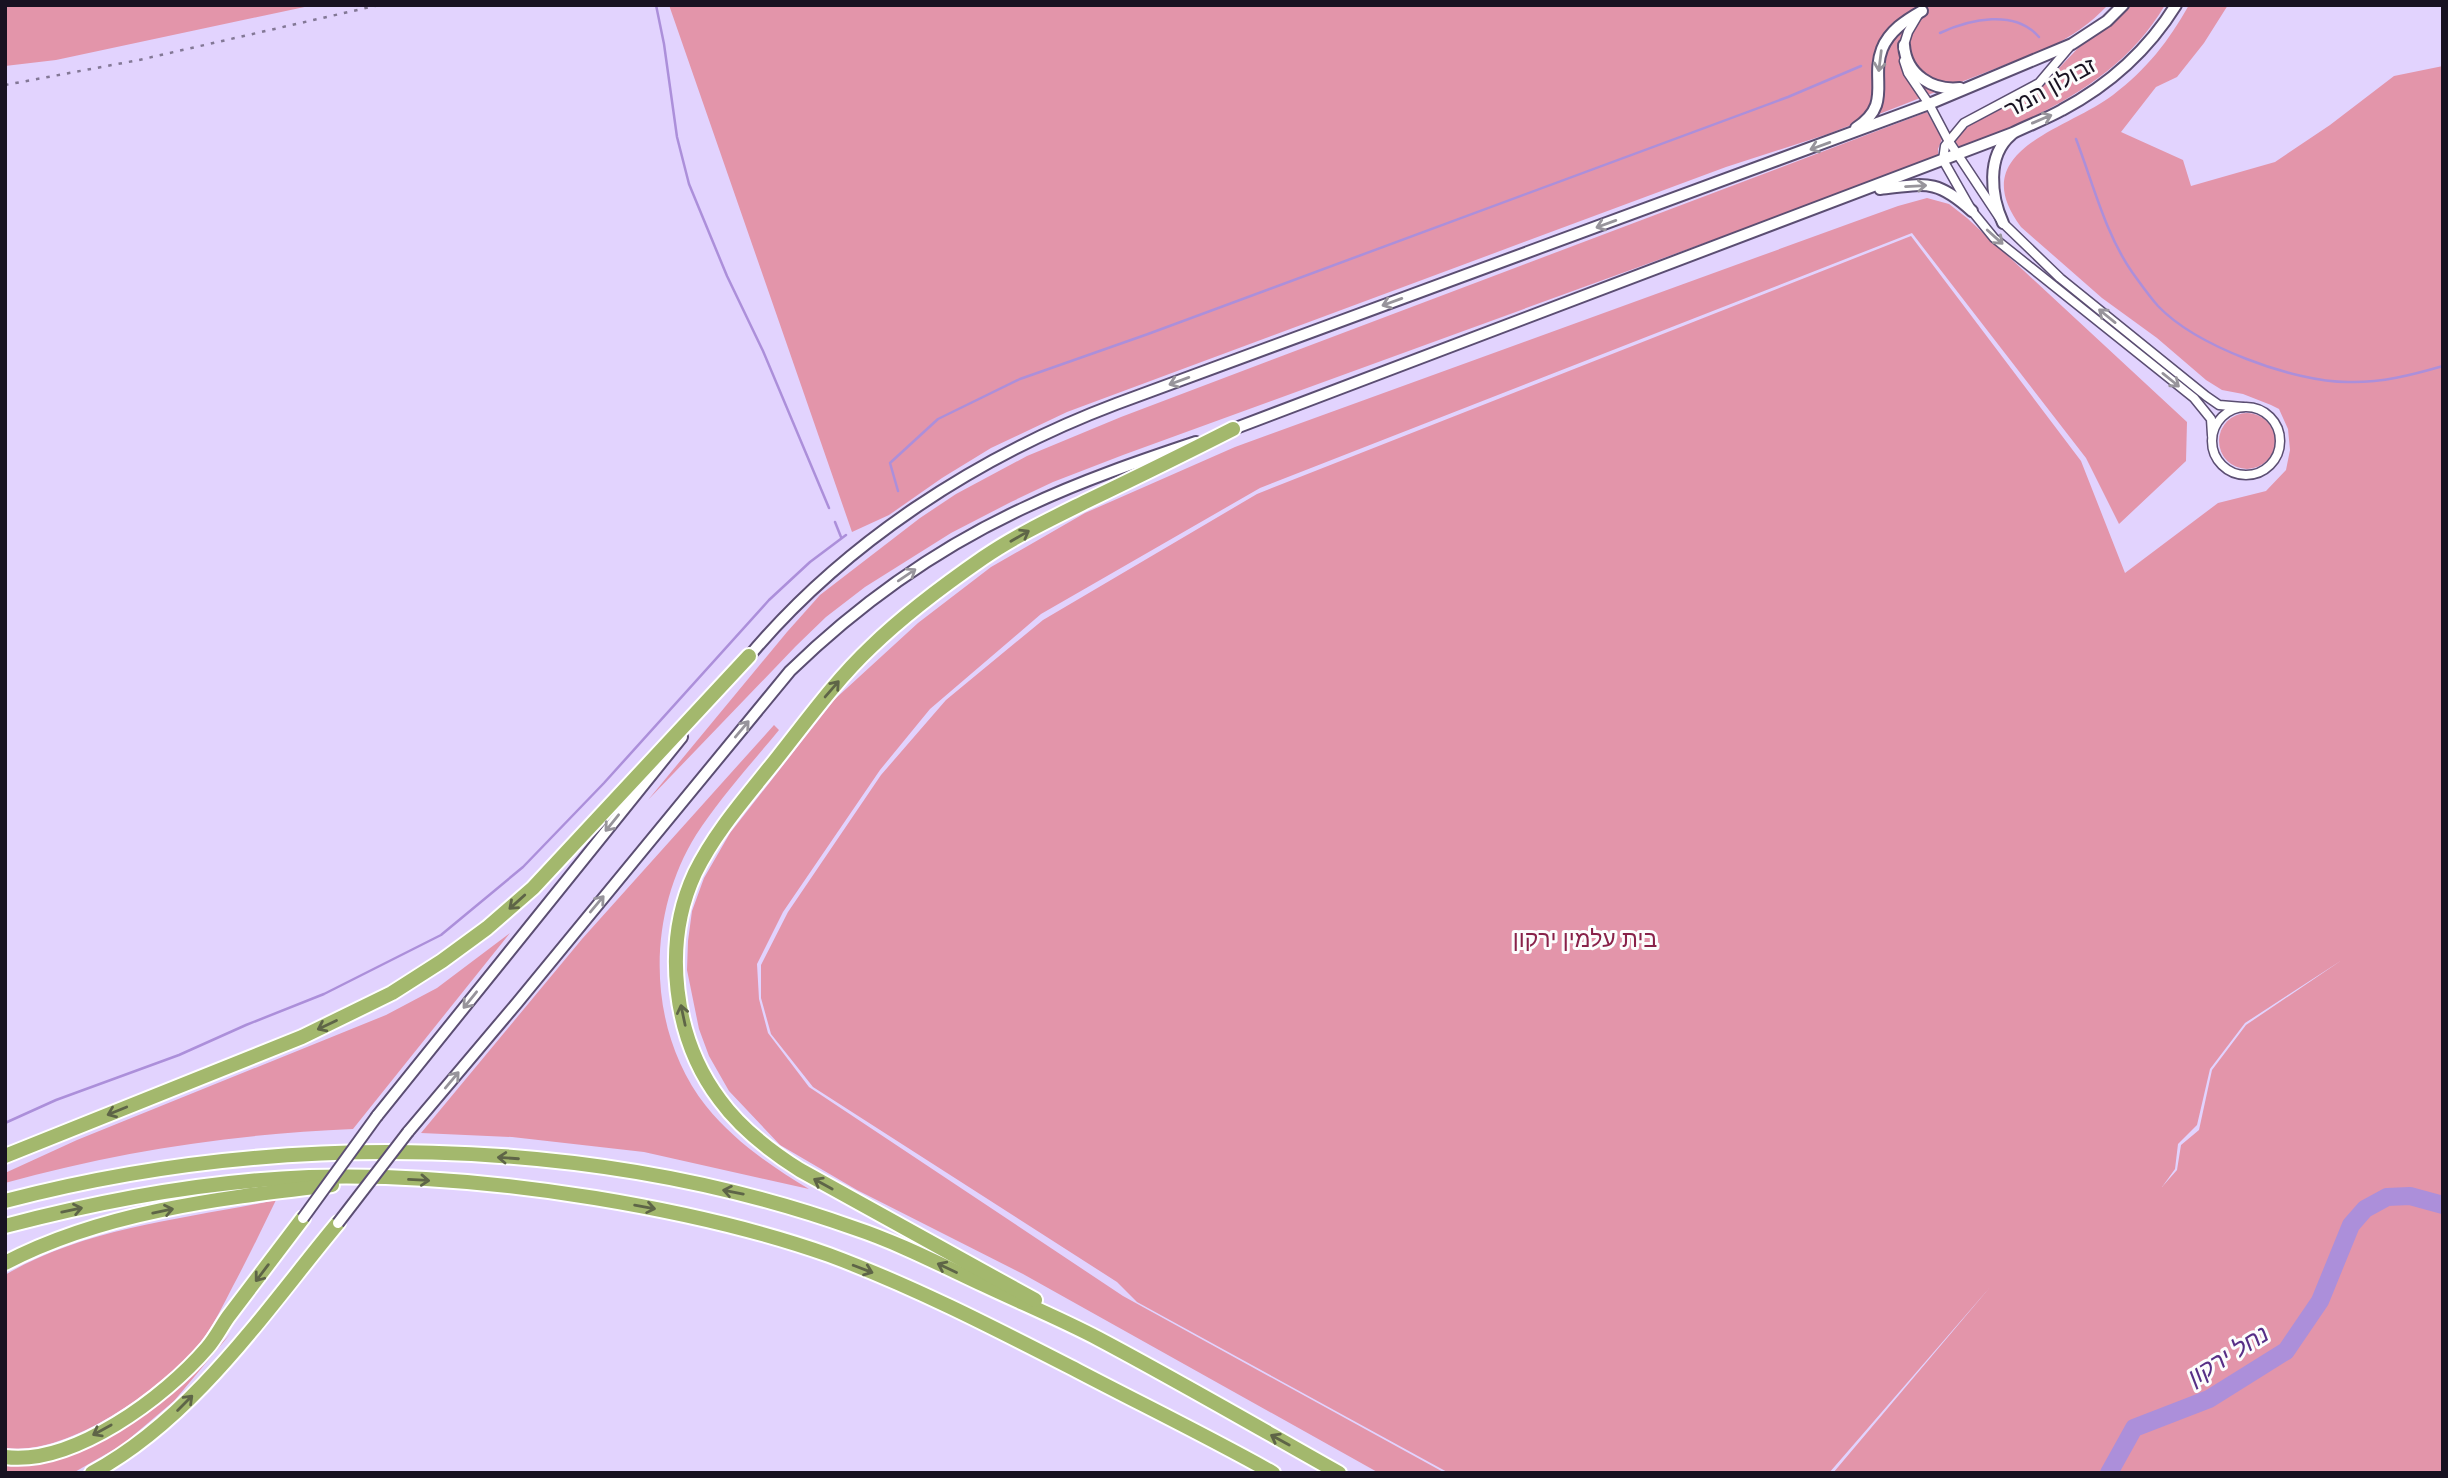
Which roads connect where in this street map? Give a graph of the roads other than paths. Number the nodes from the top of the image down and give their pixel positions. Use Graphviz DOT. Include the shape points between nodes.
graph roads {
  1 [pos="2123,5"];
  2 [pos="2176,5"];
  3 [pos="1922,11"];
  4 [pos="2072,44"];
  5 [pos="1904,45"];
  6 [pos="1977,85"];
  7 [pos="1929,104"];
  8 [pos="2013,133"];
  9 [pos="1841,137"];
  10 [pos="1948,140"];
  11 [pos="1957,155"];
  12 [pos="1943,160"];
  13 [pos="1853,194"];
  14 [pos="1972,211"];
  15 [pos="2003,223"];
  16 [pos="2243,407"];
  17 [pos="1233,429"];
  18 [pos="2212,435"];
  19 [pos="749,656"];
  20 [pos="5,1156"];
  21 [pos="388,1178"];
  22 [pos="5,1201"];
  23 [pos="303,1218"];
  24 [pos="338,1223"];
  25 [pos="5,1226"];
  26 [pos="5,1263"];
  27 [pos="1096,1337"];
  28 [pos="5,1457"];
  29 [pos="92,1473"];
  30 [pos="1273,1473"];
  31 [pos="1339,1473"];
  1 -- 4 [label="main road, זבולון המר"];
  8 -- 2 [label="main road, זבולון המר, one-way" via="2104,84 2141,51"];
  3 -- 5 [label="street" via="1910,26"];
  3 -- 9 [label="main road, one-way" via="1902,23 1886,41 1875,108 1865,122"];
  4 -- 6 [label="main road, זבולון המר"];
  4 -- 10 [label="street" via="2039,83 1973,117"];
  5 -- 6 [label="main road" via="1914,71 1928,83 1951,89"];
  5 -- 7 [label="street" via="1905,66"];
  6 -- 7 [label="main road, זבולון המר"];
  7 -- 9 [label="main road, זבולון המר"];
  7 -- 10 [label="street"];
  8 -- 11 [label="main road, זבולון המר"];
  8 -- 15 [label="main road" via="2000,147 1994,173 1995,202"];
  9 -- 19 [label="main road, זבולון המר, one-way" via="1106,408 1032,440 951,484 864,547 792,610"];
  10 -- 11 [label="street"];
  10 -- 12 [label="street"];
  11 -- 12 [label="main road, זבולון המר"];
  11 -- 15 [label="street"];
  12 -- 13 [label="main road, זבולון המר"];
  12 -- 14 [label="street"];
  13 -- 14 [label="main road, one-way" via="1923,184 1954,195"];
  13 -- 17 [label="main road"];
  14 -- 18 [label="street, one-way" via="1994,238 2194,398 2211,419"];
  16 -- 15 [label="street, one-way" via="2219,405 2206,396 2060,278"];
  16 -- 18 [label="street" via="2226,413"];
  16 -- 18 [label="street" via="2264,411 2278,427 2280,449 2272,464 2249,475 2228,470 2214,454"];
  24 -- 17 [label="main road, one-way, bridge" via="790,671 829,635 915,569 1024,507"];
  27 -- 17 [label="highway, one-way" via="800,1170 745,1128 710,1085 684,1025 677,974 679,925 694,875 714,839 826,696 890,630 1001,546"];
  19 -- 20 [label="highway, one-way" via="533,888 442,961 392,993 302,1037"];
  19 -- 23 [label="main road, זבולון המר, one-way, bridge" via="377,1116"];
  25 -- 21 [label="highway, one-way" via="107,1202 216,1185 310,1177"];
  26 -- 21 [label="highway, one-way" via="64,1237 158,1212"];
  21 -- 30 [label="highway, one-way" via="516,1187 617,1202 713,1221 829,1255 937,1300"];
  27 -- 22 [label="highway, one-way" via="858,1229 747,1195 595,1166 402,1153 310,1153 142,1171"];
  23 -- 28 [label="highway, one-way" via="209,1347 160,1392 71,1446 35,1456"];
  29 -- 24 [label="highway, one-way" via="129,1452 200,1389"];
  31 -- 27 [label="highway, one-way"];
}
